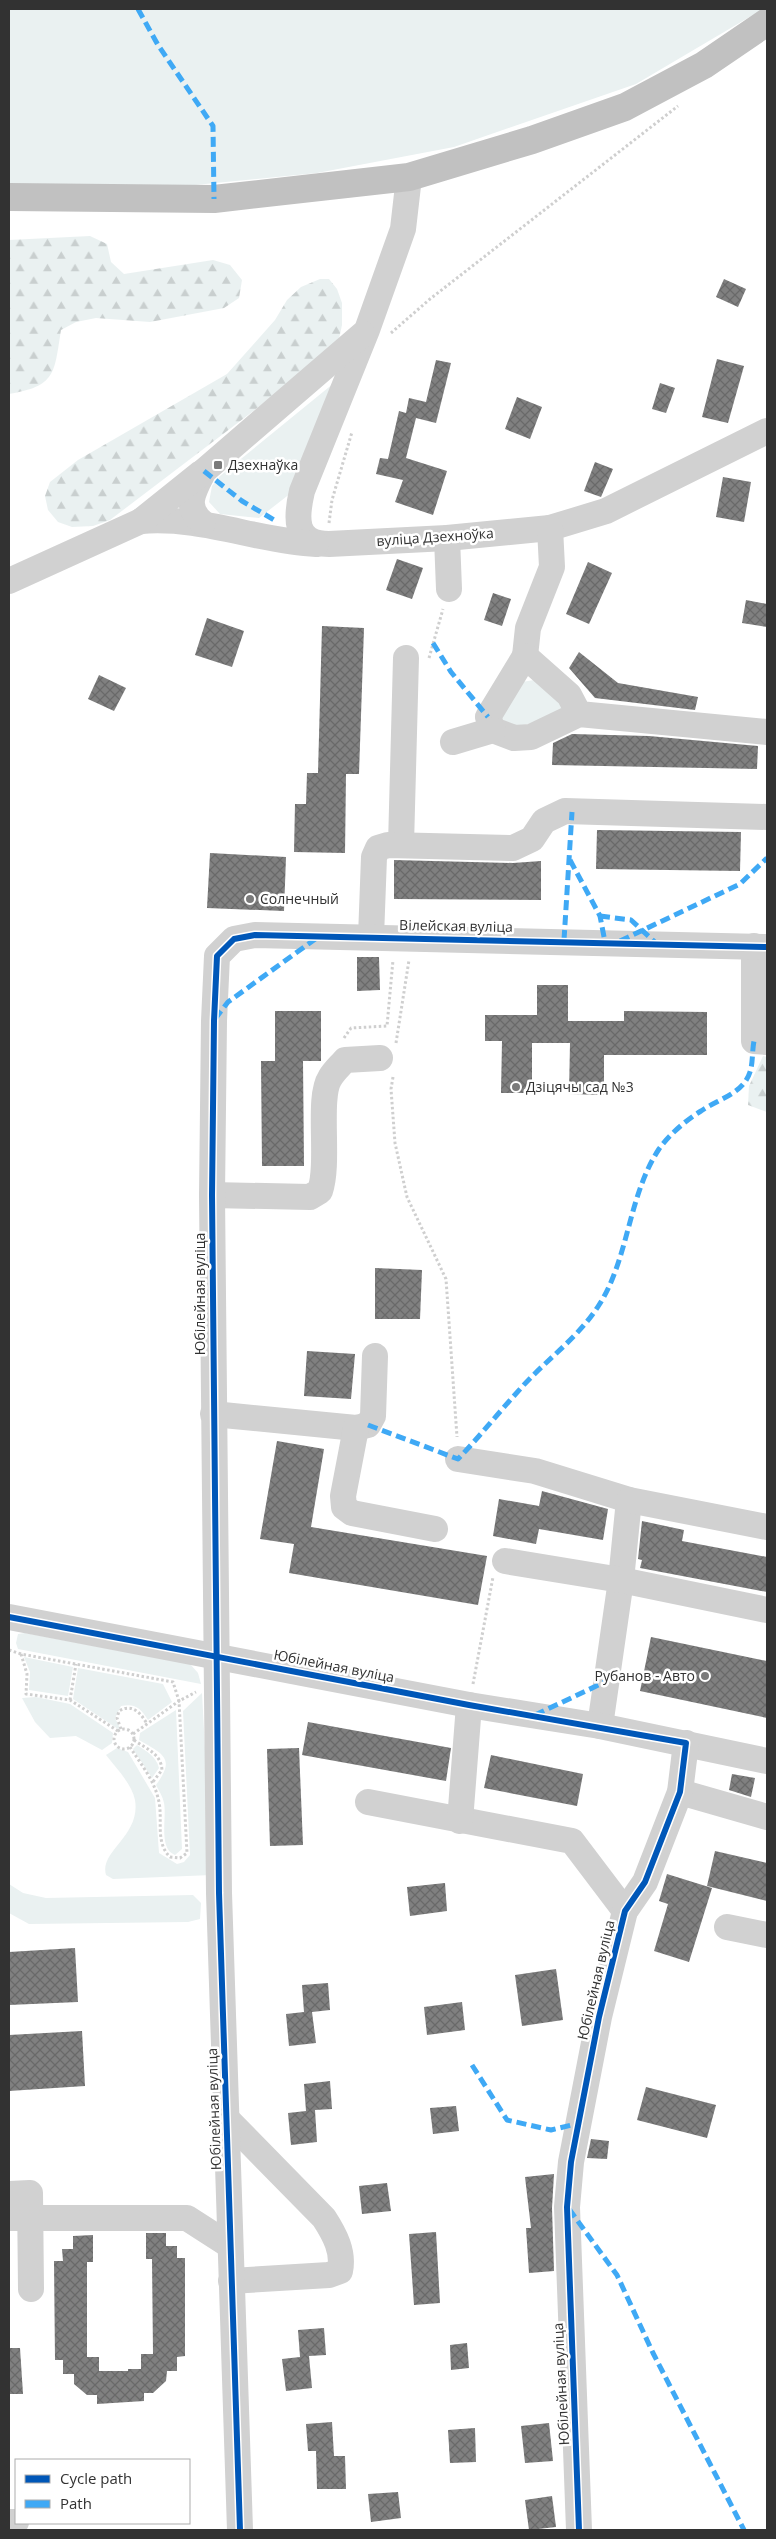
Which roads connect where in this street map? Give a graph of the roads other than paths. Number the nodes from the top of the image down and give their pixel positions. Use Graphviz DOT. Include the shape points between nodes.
graph roads {
  1 [pos="767,22"];
  2 [pos="409,177"];
  3 [pos="9,197"];
  4 [pos="382,336"];
  5 [pos="767,431"];
  6 [pos="204,471"];
  7 [pos="302,491"];
  8 [pos="141,521"];
  9 [pos="203,523"];
  10 [pos="550,528"];
  11 [pos="236,531"];
  12 [pos="322,537"];
  13 [pos="447,538"];
  14 [pos="9,581"];
  15 [pos="448,589"];
  16 [pos="526,656"];
  17 [pos="416,663"];
  18 [pos="579,714"];
  19 [pos="493,730"];
  20 [pos="767,732"];
  21 [pos="453,742"];
  22 [pos="767,817"];
  23 [pos="401,845"];
  24 [pos="393,937"];
  25 [pos="764,943"];
  26 [pos="214,1021"];
  27 [pos="767,1042"];
  28 [pos="390,1058"];
  29 [pos="212,1195"];
  30 [pos="375,1356"];
  31 [pos="213,1414"];
  32 [pos="356,1428"];
  33 [pos="458,1459"];
  34 [pos="629,1500"];
  35 [pos="767,1527"];
  36 [pos="435,1529"];
  37 [pos="500,1565"];
  38 [pos="621,1580"];
  39 [pos="767,1610"];
  40 [pos="9,1617"];
  41 [pos="217,1657"];
  42 [pos="470,1705"];
  43 [pos="600,1726"];
  44 [pos="686,1743"];
  45 [pos="767,1761"];
  46 [pos="680,1792"];
  47 [pos="368,1802"];
  48 [pos="767,1817"];
  49 [pos="460,1821"];
  50 [pos="625,1911"];
  51 [pos="727,1927"];
  52 [pos="767,1935"];
  53 [pos="227,2119"];
  54 [pos="9,2194"];
  55 [pos="20,2218"];
  56 [pos="230,2245"];
  57 [pos="232,2281"];
  58 [pos="31,2289"];
  59 [pos="240,2530"];
  60 [pos="579,2530"];
  1 -- 2 [label="highway" via="704,65 625,108"];
  2 -- 3 [label="highway" via="214,199"];
  2 -- 4 [label="street" via="403,229"];
  4 -- 6 [label="street"];
  4 -- 7 [label="street"];
  5 -- 10 [label="street, вуліца Дзехноўка" via="606,511"];
  6 -- 8 [label="street"];
  6 -- 9 [label="street" via="192,492 190,505"];
  7 -- 11 [label="street" via="286,514 276,521 260,528"];
  7 -- 12 [label="street" via="298,524 304,536"];
  8 -- 9 [label="street, вуліца Дзехноўка" via="166,519"];
  8 -- 14 [label="street"];
  9 -- 11 [label="street, вуліца Дзехноўка"];
  10 -- 13 [label="street, вуліца Дзехноўка"];
  10 -- 16 [label="street" via="552,568 528,628"];
  11 -- 12 [label="street, вуліца Дзехноўка" via="285,542"];
  12 -- 13 [label="street, вуліца Дзехноўка"];
  13 -- 15 [label="street"];
  16 -- 18 [label="street" via="569,695"];
  16 -- 19 [label="street" via="488,717"];
  17 -- 23 [label="street"];
  18 -- 19 [label="street" via="531,737 514,738"];
  18 -- 20 [label="street"];
  19 -- 21 [label="street"];
  22 -- 23 [label="street" via="565,811 544,821 532,839 513,848"];
  23 -- 24 [label="street" via="378,848 374,857"];
  24 -- 25 [label="street, Вілейская вуліца"];
  24 -- 26 [label="street, Вілейская вуліца" via="255,935 234,938 217,956"];
  25 -- 27 [label="street" via="754,1042"];
  26 -- 29 [label="street, Юбілейная вуліца"];
  28 -- 29 [label="street" via="345,1060 328,1079 325,1178 320,1191 310,1197"];
  29 -- 31 [label="street, Юбілейная вуліца"];
  30 -- 32 [label="street" via="373,1416 368,1425"];
  31 -- 32 [label="street"];
  31 -- 41 [label="street, Юбілейная вуліца"];
  32 -- 36 [label="street" via="344,1507 352,1513"];
  33 -- 34 [label="street" via="535,1471"];
  34 -- 35 [label="street"];
  34 -- 38 [label="street"];
  37 -- 38 [label="street"];
  38 -- 39 [label="street"];
  38 -- 43 [label="street"];
  40 -- 41 [label="street"];
  41 -- 42 [label="street, Юбілейная вуліца"];
  41 -- 53 [label="street, Юбілейная вуліца" via="219,1894"];
  42 -- 43 [label="street, Юбілейная вуліца"];
  42 -- 49 [label="street"];
  43 -- 44 [label="street, Юбілейная вуліца"];
  44 -- 45 [label="street"];
  44 -- 46 [label="street, Юбілейная вуліца"];
  46 -- 48 [label="street"];
  46 -- 50 [label="street, Юбілейная вуліца" via="645,1882"];
  47 -- 49 [label="street"];
  49 -- 50 [label="street" via="572,1841"];
  50 -- 60 [label="street, Юбілейная вуліца" via="599,2017 568,2183"];
  51 -- 52 [label="street"];
  53 -- 56 [label="street, Юбілейная вуліца"];
  53 -- 57 [label="street" via="324,2218 335,2236 342,2261 340,2271 328,2275"];
  54 -- 55 [label="street" via="30,2193"];
  55 -- 56 [label="street" via="187,2218"];
  55 -- 58 [label="street"];
  56 -- 57 [label="street, Юбілейная вуліца"];
  57 -- 59 [label="street, Юбілейная вуліца"];
}
